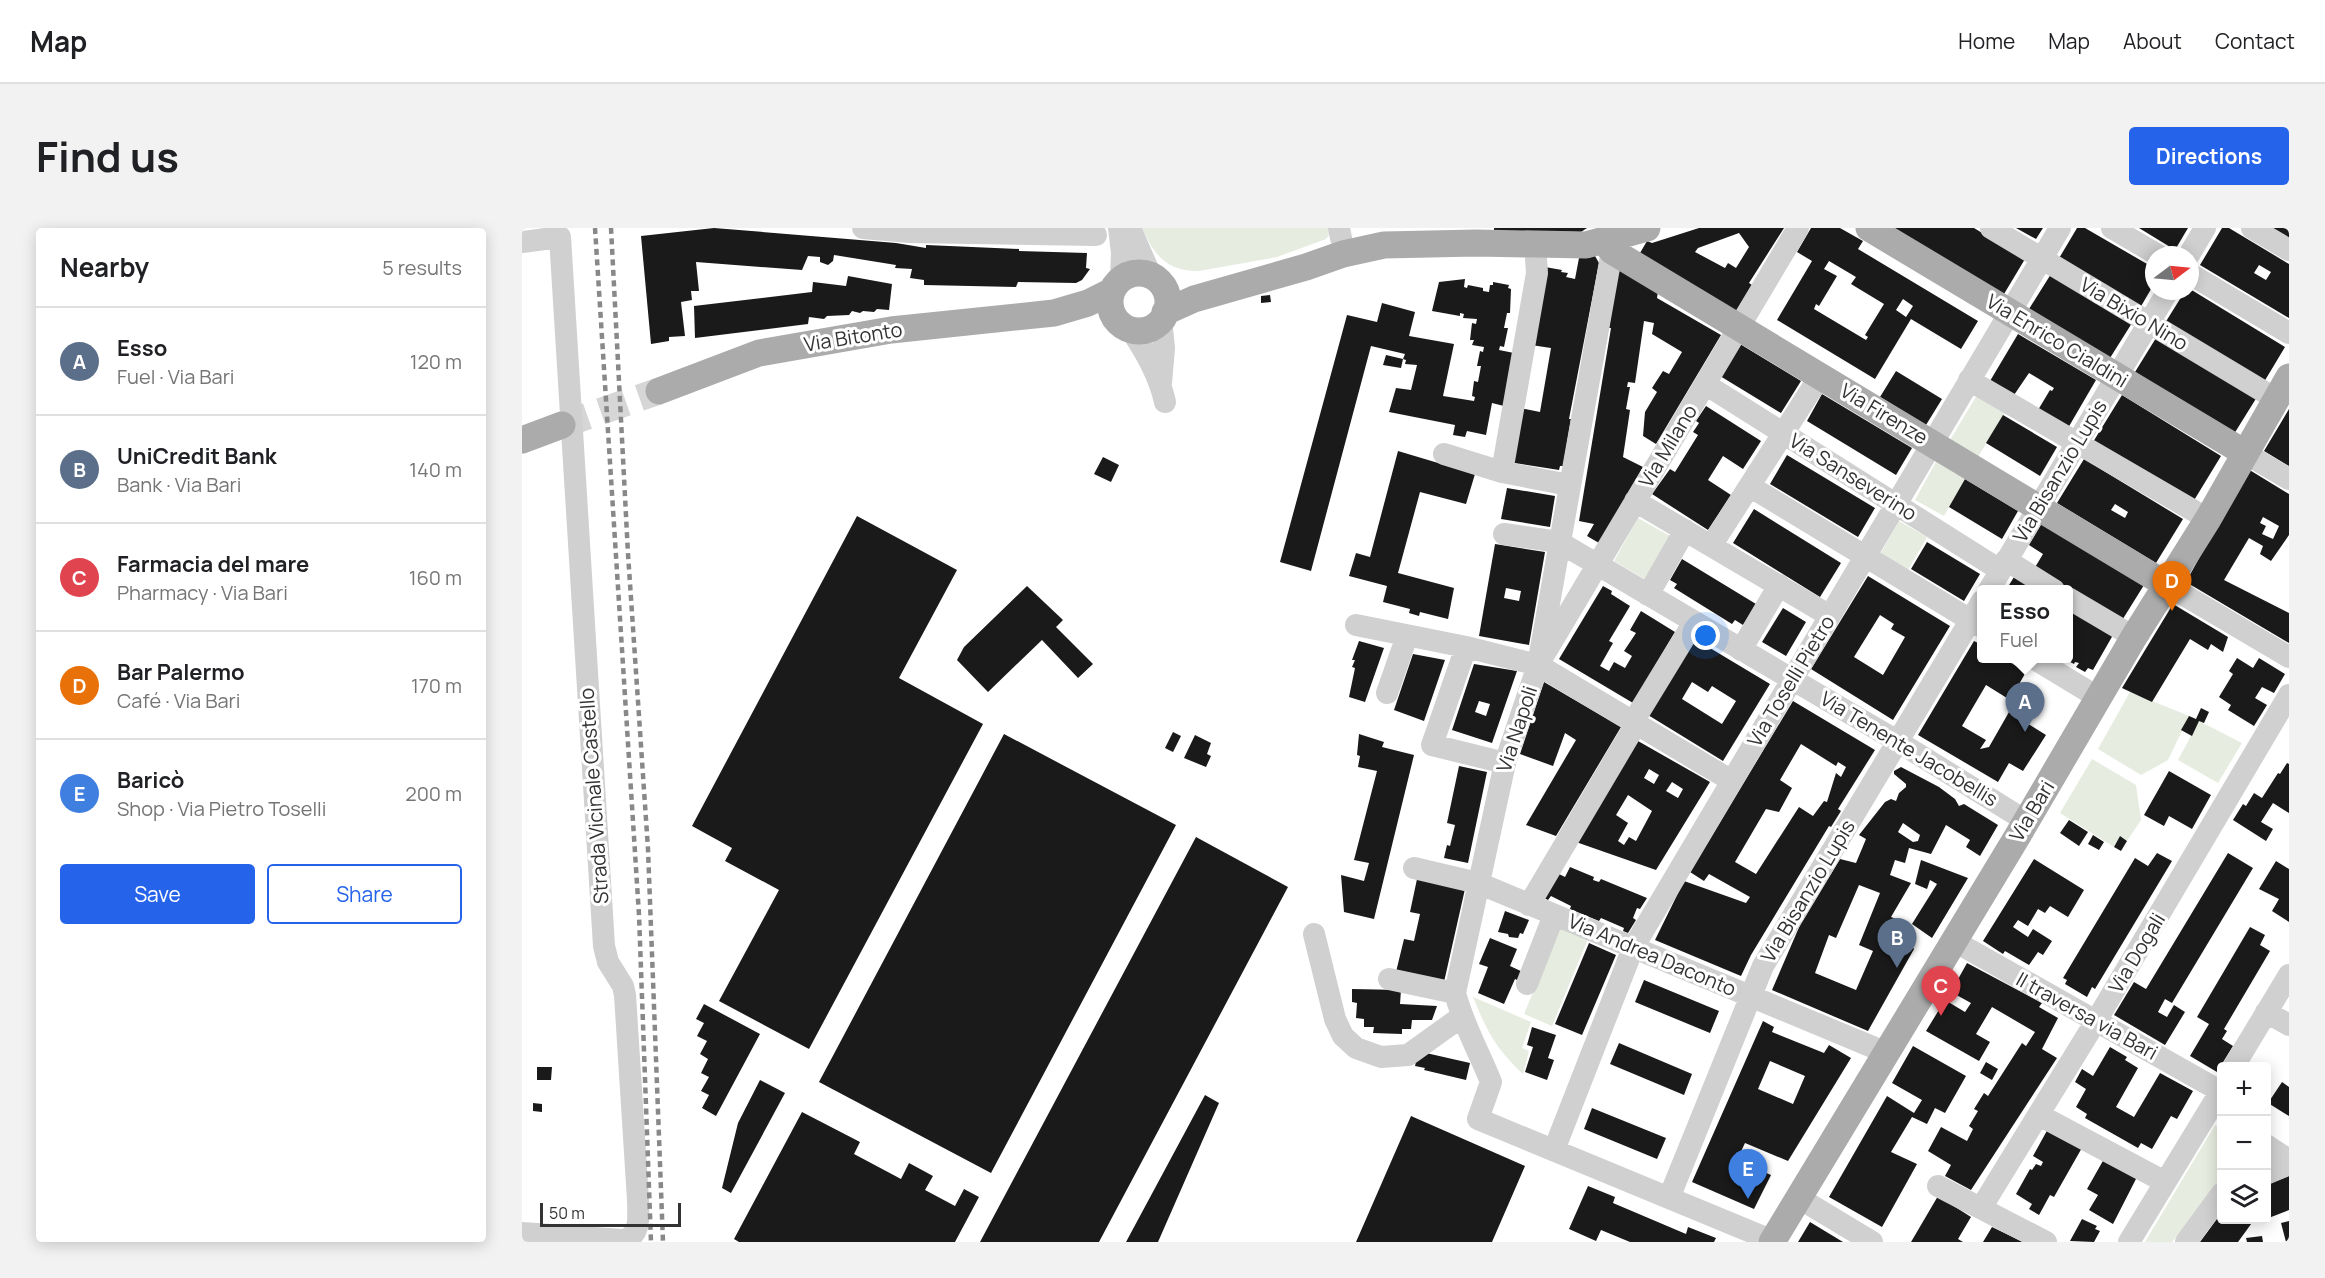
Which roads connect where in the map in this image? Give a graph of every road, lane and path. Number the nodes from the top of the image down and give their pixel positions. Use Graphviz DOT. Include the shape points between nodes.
graph roads {
  1 [pos="863,228"];
  2 [pos="1119,228"];
  3 [pos="1130,228"];
  4 [pos="1647,228"];
  5 [pos="1797,228"];
  6 [pos="1869,228"];
  7 [pos="1991,228"];
  8 [pos="2060,228"];
  9 [pos="2112,228"];
  10 [pos="2205,228"];
  11 [pos="2252,228"];
  12 [pos="910,230"];
  13 [pos="1096,235"];
  14 [pos="1475,235"];
  15 [pos="539,237"];
  16 [pos="1605,240"];
  17 [pos="1534,244"];
  18 [pos="2194,246"];
  19 [pos="2145,247"];
  20 [pos="2289,250"];
  21 [pos="2042,259"];
  22 [pos="1306,267"];
  23 [pos="1155,278"];
  24 [pos="2199,279"];
  25 [pos="1116,285"];
  26 [pos="2163,300"];
  27 [pos="1054,313"];
  28 [pos="2010,313"];
  29 [pos="1163,316"];
  30 [pos="2149,323"];
  31 [pos="1124,325"];
  32 [pos="1739,327"];
  33 [pos="2289,333"];
  34 [pos="1820,376"];
  35 [pos="2116,377"];
  36 [pos="1969,380"];
  37 [pos="1705,384"];
  38 [pos="2283,388"];
  39 [pos="659,391"];
  40 [pos="562,425"];
  41 [pos="1784,434"];
  42 [pos="522,440"];
  43 [pos="1931,443"];
  44 [pos="2076,444"];
  45 [pos="2245,453"];
  46 [pos="1444,454"];
  47 [pos="1502,472"];
  48 [pos="2289,480"];
  49 [pos="1569,485"];
  50 [pos="1751,487"];
  51 [pos="1635,501"];
  52 [pos="1895,504"];
  53 [pos="2038,507"];
  54 [pos="2208,519"];
  55 [pos="1685,530"];
  56 [pos="1504,534"];
  57 [pos="1559,542"];
  58 [pos="1711,546"];
  59 [pos="1865,556"];
  60 [pos="1597,565"];
  61 [pos="2003,565"];
  62 [pos="1779,585"];
  63 [pos="1992,585"];
  64 [pos="2044,585"];
  65 [pos="2167,585"];
  66 [pos="1648,595"];
  67 [pos="2073,601"];
  68 [pos="1977,615"];
  69 [pos="1830,616"];
  70 [pos="1977,618"];
  71 [pos="1694,622"];
  72 [pos="1356,625"];
  73 [pos="1407,636"];
  74 [pos="2134,638"];
  75 [pos="1466,646"];
  76 [pos="1742,650"];
  77 [pos="2289,657"];
  78 [pos="2041,663"];
  79 [pos="1538,665"];
  80 [pos="1792,679"];
  81 [pos="1387,693"];
  82 [pos="2289,696"];
  83 [pos="2098,698"];
  84 [pos="1634,723"];
  85 [pos="1898,741"];
  86 [pos="1505,764"];
  87 [pos="1732,781"];
  88 [pos="2026,821"];
  89 [pos="1414,868"];
  90 [pos="1478,883"];
  91 [pos="1529,905"];
  92 [pos="1554,915"];
  93 [pos="1314,934"];
  94 [pos="1954,941"];
  95 [pos="1633,948"];
  96 [pos="2289,975"];
  97 [pos="1389,979"];
  98 [pos="1527,984"];
  99 [pos="1455,993"];
  100 [pos="1751,996"];
  101 [pos="2266,1012"];
  102 [pos="1461,1017"];
  103 [pos="2096,1021"];
  104 [pos="2289,1026"];
  105 [pos="1887,1053"];
  106 [pos="2236,1062"];
  107 [pos="2217,1100"];
  108 [pos="2217,1103"];
  109 [pos="2043,1108"];
  110 [pos="2271,1148"];
  111 [pos="1554,1150"];
  112 [pos="2289,1160"];
  113 [pos="2289,1164"];
  114 [pos="2271,1172"];
  115 [pos="2168,1177"];
  116 [pos="1938,1186"];
  117 [pos="1669,1198"];
  118 [pos="1799,1198"];
  119 [pos="2217,1200"];
  120 [pos="1981,1208"];
  121 [pos="522,1233"];
  122 [pos="1773,1242"];
  123 [pos="1872,1242"];
  124 [pos="2046,1242"];
  125 [pos="2129,1242"];
  126 [pos="2186,1242"];
  1 -- 12 [label="street"];
  2 -- 25 [label="street" via="1122,253"];
  3 -- 23 [label="street"];
  4 -- 16 [label="main road"];
  5 -- 32 [label="street, Via Milano"];
  6 -- 28 [label="main road, Via Enrico Cialdini"];
  7 -- 21 [label="street, Via Bixio Nino"];
  8 -- 21 [label="street, Via Toselli Pietro"];
  9 -- 19 [label="street"];
  10 -- 18 [label="street"];
  11 -- 20 [label="street"];
  12 -- 13 [label="street"];
  14 -- 17 [label="main road"];
  14 -- 22 [label="main road" via="1384,245"];
  15 -- 121 [label="street, Strada Vicinale Castello" via="604,946 625,995 638,1223 634,1235 623,1240"];
  16 -- 17 [label="main road" via="1586,245"];
  16 -- 32 [label="main road, Via Firenze"];
  16 -- 49 [label="street, Via Napoli"];
  17 -- 47 [label="street" via="1536,273"];
  21 -- 28 [label="street, Via Toselli Pietro"];
  21 -- 30 [label="street, Via Bixio Nino"];
  22 -- 23 [label="main road" via="1194,281"];
  22 -- 29 [label="main road" via="1194,298"];
  23 -- 25 [label="main road" via="1135,273"];
  23 -- 29 [label="main road" via="1167,295"];
  24 -- 33 [label="street"];
  25 -- 27 [label="main road" via="1088,303"];
  25 -- 31 [label="main road" via="1110,307"];
  26 -- 30 [label="street, Via Bisanzio Lupis"];
  27 -- 31 [label="main road"];
  27 -- 39 [label="main road, Via Bitonto" via="891,330 759,353"];
  28 -- 35 [label="main road, Via Enrico Cialdini"];
  28 -- 36 [label="street, Via Toselli Pietro"];
  29 -- 31 [label="main road" via="1148,329"];
  29 -- 31 [label="street" via="1163,393 1148,355"];
  30 -- 35 [label="street, Via Bisanzio Lupis"];
  30 -- 38 [label="street, Via Bixio Nino"];
  32 -- 34 [label="main road, Via Firenze"];
  32 -- 37 [label="street, Via Milano"];
  34 -- 41 [label="street"];
  34 -- 43 [label="main road, Via Firenze"];
  35 -- 44 [label="street, Via Bisanzio Lupis"];
  35 -- 45 [label="main road, Via Enrico Cialdini"];
  36 -- 43 [label="street, Via Toselli Pietro"];
  36 -- 44 [label="street"];
  37 -- 41 [label="street, Via Sanseverino"];
  37 -- 51 [label="street, Via Milano"];
  38 -- 45 [label="main road, Via Bari"];
  40 -- 42 [label="main road"];
  41 -- 50 [label="street"];
  41 -- 52 [label="street, Via Sanseverino"];
  43 -- 52 [label="street, Via Toselli Pietro"];
  43 -- 53 [label="main road, Via Firenze"];
  44 -- 53 [label="street, Via Bisanzio Lupis"];
  44 -- 54 [label="street"];
  45 -- 48 [label="street"];
  45 -- 54 [label="main road, Via Bari"];
  46 -- 47 [label="street"];
  47 -- 49 [label="street"];
  49 -- 57 [label="street, Via Napoli"];
  50 -- 58 [label="street"];
  50 -- 59 [label="street"];
  51 -- 55 [label="street"];
  51 -- 60 [label="street, Via Milano"];
  52 -- 59 [label="street, Via Toselli Pietro"];
  52 -- 61 [label="street, Via Sanseverino"];
  53 -- 61 [label="street, Via Bisanzio Lupis"];
  53 -- 65 [label="main road, Via Firenze"];
  54 -- 65 [label="main road, Via Bari"];
  55 -- 58 [label="street"];
  55 -- 66 [label="street"];
  56 -- 57 [label="street, Via Tenente Jacobellis"];
  57 -- 60 [label="street, Via Tenente Jacobellis"];
  57 -- 79 [label="street, Via Napoli"];
  58 -- 62 [label="street"];
  59 -- 68 [label="street"];
  59 -- 69 [label="street, Via Toselli Pietro"];
  60 -- 66 [label="street, Via Tenente Jacobellis"];
  60 -- 79 [label="street, Via Milano"];
  61 -- 63 [label="street, Via Bisanzio Lupis"];
  61 -- 64 [label="street, Via Sanseverino"];
  62 -- 69 [label="street"];
  62 -- 76 [label="street"];
  65 -- 74 [label="main road, Via Bari"];
  65 -- 77 [label="street"];
  66 -- 71 [label="street, Via Tenente Jacobellis"];
  67 -- 74 [label="street"];
  69 -- 80 [label="street, Via Toselli Pietro"];
  70 -- 85 [label="street, Via Bisanzio Lupis"];
  71 -- 76 [label="street, Via Tenente Jacobellis"];
  71 -- 84 [label="street"];
  72 -- 73 [label="street"];
  73 -- 75 [label="street"];
  73 -- 81 [label="street"];
  74 -- 83 [label="main road, Via Bari"];
  75 -- 79 [label="street"];
  75 -- 86 [label="street" via="1432,745"];
  76 -- 80 [label="street, Via Tenente Jacobellis"];
  78 -- 83 [label="street"];
  79 -- 84 [label="street"];
  79 -- 86 [label="street, Via Napoli"];
  80 -- 85 [label="street, Via Tenente Jacobellis"];
  80 -- 87 [label="street, Via Toselli Pietro"];
  82 -- 103 [label="street, Via Dogali"];
  83 -- 88 [label="main road, Via Bari"];
  84 -- 87 [label="street"];
  84 -- 91 [label="street"];
  85 -- 88 [label="street, Via Tenente Jacobellis"];
  85 -- 100 [label="street, Via Bisanzio Lupis" via="1763,966"];
  86 -- 90 [label="street, Via Napoli"];
  87 -- 95 [label="street, Via Toselli Pietro"];
  88 -- 94 [label="main road, Via Bari"];
  89 -- 90 [label="street, Via Andrea Daconto"];
  90 -- 91 [label="street, Via Andrea Daconto"];
  90 -- 99 [label="street, Via Napoli"];
  91 -- 92 [label="street, Via Andrea Daconto"];
  92 -- 95 [label="street, Via Andrea Daconto"];
  92 -- 98 [label="street"];
  93 -- 102 [label="street" via="1335,1019 1343,1036 1356,1048 1381,1057 1408,1055"];
  94 -- 103 [label="street, II traversa via Bari"];
  94 -- 105 [label="main road, Via Bari"];
  95 -- 100 [label="street, Via Andrea Daconto"];
  95 -- 111 [label="street, Via Toselli Pietro"];
  96 -- 101 [label="street"];
  97 -- 99 [label="street"];
  99 -- 102 [label="street, Via Napoli"];
  100 -- 105 [label="street, Via Andrea Daconto"];
  100 -- 117 [label="street, Via Bisanzio Lupis"];
  101 -- 104 [label="street"];
  101 -- 106 [label="street"];
  102 -- 111 [label="street, Via Napoli" via="1491,1082 1478,1119"];
  103 -- 107 [label="street, II traversa via Bari"];
  103 -- 109 [label="street, Via Dogali"];
  105 -- 118 [label="main road, Via Bari"];
  108 -- 115 [label="street"];
  109 -- 115 [label="street"];
  109 -- 120 [label="street, Via Dogali"];
  110 -- 112 [label="street"];
  111 -- 117 [label="street, Via Napoli"];
  113 -- 114 [label="street"];
  115 -- 125 [label="street"];
  116 -- 120 [label="street"];
  117 -- 122 [label="street, Via Napoli"];
  118 -- 122 [label="main road, Via Bari"];
  118 -- 123 [label="street"];
  119 -- 126 [label="street"];
  120 -- 124 [label="street"];
}
